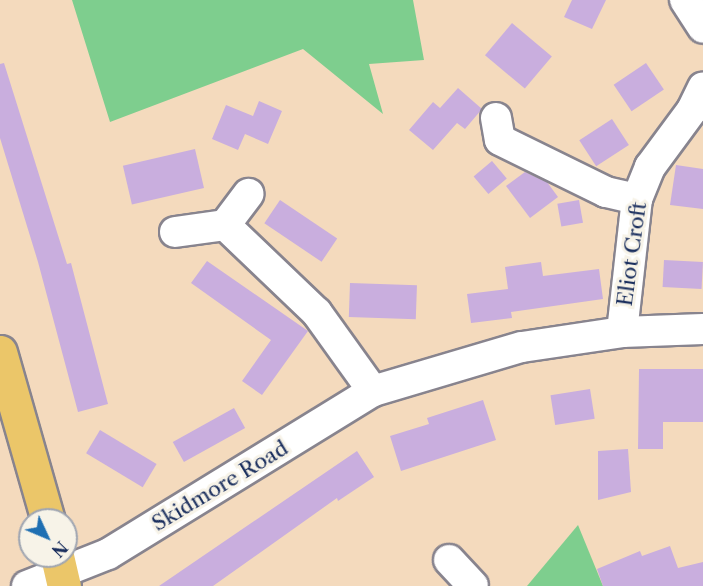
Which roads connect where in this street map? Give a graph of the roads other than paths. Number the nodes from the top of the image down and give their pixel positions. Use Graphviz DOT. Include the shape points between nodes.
graph roads {
  1 [pos="685,0"];
  2 [pos="703,28"];
  3 [pos="703,87"];
  4 [pos="496,118"];
  5 [pos="248,194"];
  6 [pos="637,199"];
  7 [pos="225,225"];
  8 [pos="175,232"];
  9 [pos="703,329"];
  10 [pos="622,332"];
  11 [pos="0,352"];
  12 [pos="373,391"];
  13 [pos="45,508"];
  14 [pos="450,560"];
  15 [pos="61,572"];
  16 [pos="27,586"];
  17 [pos="473,586"];
  1 -- 2 [label="street"];
  3 -- 6 [label="street, Eliot Croft" via="692,110 650,167"];
  4 -- 6 [label="street" via="500,140 606,192"];
  5 -- 7 [label="street"];
  6 -- 10 [label="street, Eliot Croft"];
  7 -- 8 [label="street"];
  7 -- 12 [label="street" via="317,313"];
  9 -- 10 [label="street, Skidmore Road"];
  10 -- 12 [label="street, Skidmore Road" via="522,346"];
  11 -- 13 [label="main road"];
  12 -- 15 [label="street, Skidmore Road" via="108,554"];
  14 -- 17 [label="street"];
  15 -- 16 [label="street, Skidmore Road"];
}
